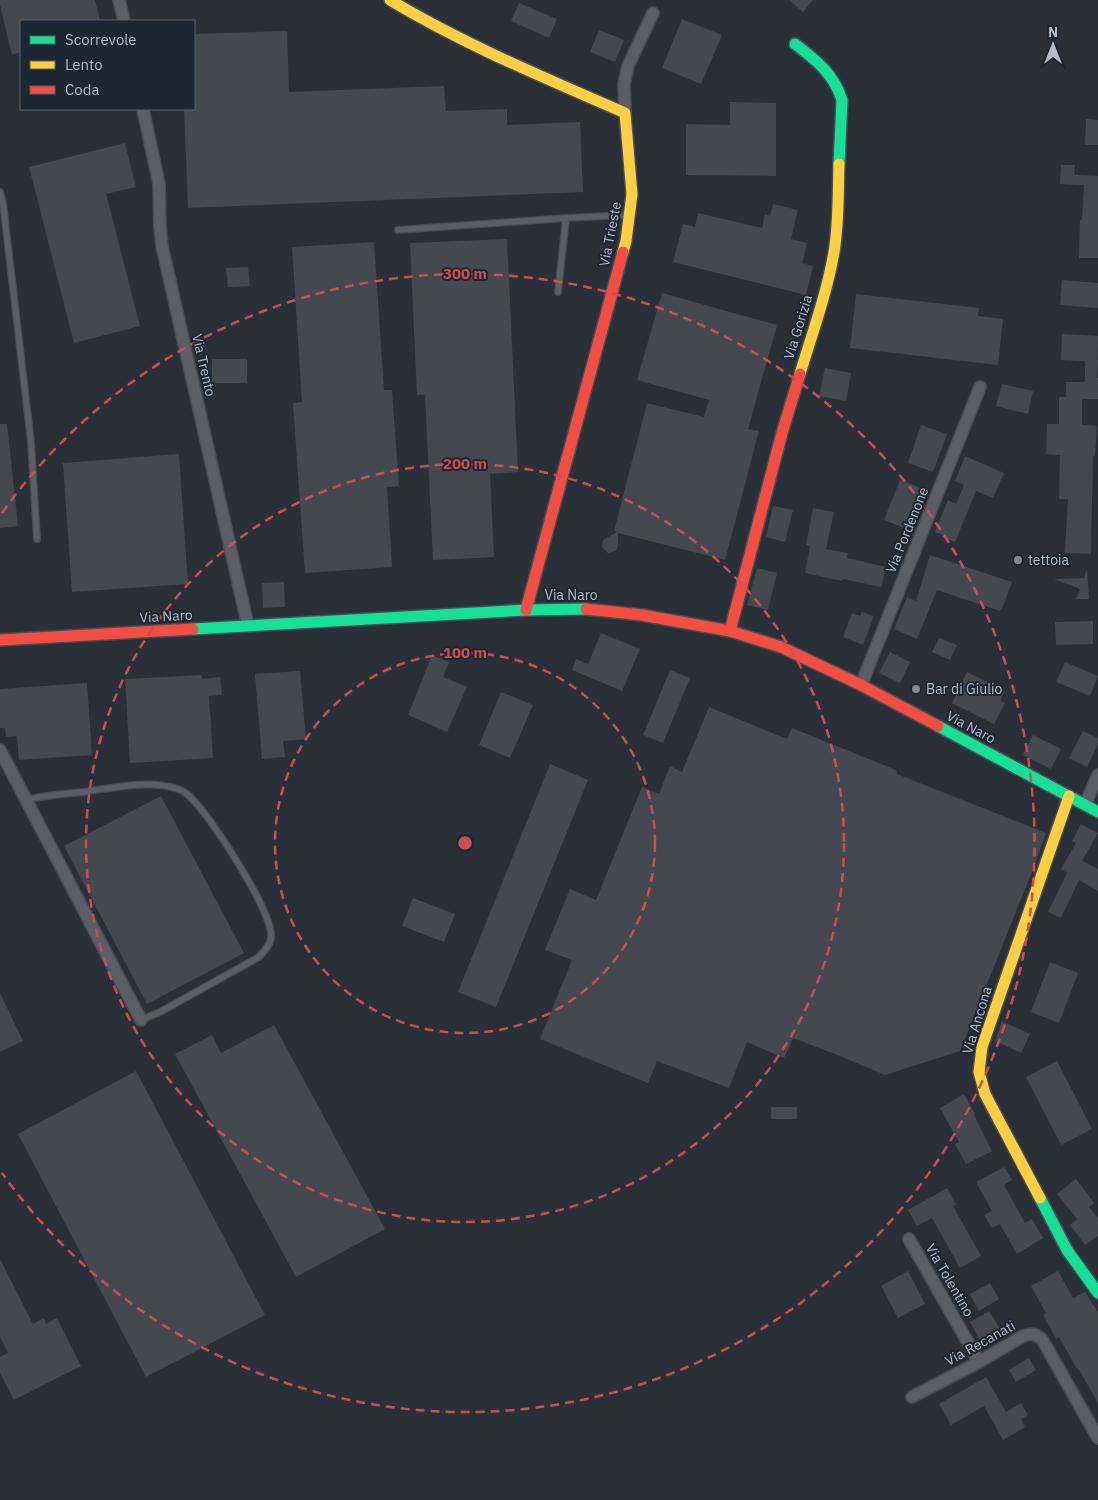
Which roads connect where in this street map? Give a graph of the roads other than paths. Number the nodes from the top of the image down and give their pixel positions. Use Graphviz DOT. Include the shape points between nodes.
graph roads {
  1 [pos="119,0"];
  2 [pos="390,0"];
  3 [pos="653,13"];
  4 [pos="124,20"];
  5 [pos="795,44"];
  6 [pos="144,110"];
  7 [pos="625,113"];
  8 [pos="0,192"];
  9 [pos="630,215"];
  10 [pos="566,218"];
  11 [pos="398,230"];
  12 [pos="558,292"];
  13 [pos="980,387"];
  14 [pos="37,539"];
  15 [pos="526,610"];
  16 [pos="248,626"];
  17 [pos="730,631"];
  18 [pos="0,640"];
  19 [pos="861,685"];
  20 [pos="0,750"];
  21 [pos="1098,775"];
  22 [pos="1069,796"];
  23 [pos="26,800"];
  24 [pos="1085,805"];
  25 [pos="1098,812"];
  26 [pos="141,1020"];
  27 [pos="909,1239"];
  28 [pos="1098,1293"];
  29 [pos="979,1362"];
  30 [pos="912,1397"];
  31 [pos="1098,1438"];
  1 -- 4 [label="street"];
  2 -- 7 [label="street" via="457,39"];
  3 -- 7 [label="street" via="628,66 624,87"];
  5 -- 17 [label="street, Via Gorizia" via="827,70 836,81 842,100 836,242"];
  6 -- 16 [label="street, Via Trento" via="159,184 162,246"];
  7 -- 9 [label="street, Via Trieste" via="632,194"];
  8 -- 14 [label="lane" via="31,442"];
  9 -- 10 [label="lane"];
  9 -- 15 [label="street, Via Trieste" via="626,241"];
  10 -- 11 [label="lane"];
  10 -- 12 [label="lane"];
  13 -- 19 [label="street, Via Pordenone"];
  15 -- 16 [label="street, Via Naro"];
  15 -- 17 [label="street, Via Naro" via="621,612"];
  16 -- 18 [label="street, Via Naro"];
  17 -- 19 [label="street, Via Naro" via="794,653"];
  19 -- 22 [label="street, Via Naro"];
  20 -- 23 [label="street"];
  21 -- 24 [label="street"];
  22 -- 24 [label="street, Via Naro"];
  22 -- 28 [label="street, Via Ancona" via="982,1047 979,1072 985,1094 1067,1250"];
  23 -- 26 [label="street"];
  23 -- 26 [label="lane" via="141,785 178,789 203,810 240,864 262,906 272,938 259,957"];
  24 -- 25 [label="street, Via Naro"];
  27 -- 29 [label="street, Via Tolentino"];
  29 -- 30 [label="street, Via Recanati"];
  29 -- 31 [label="street, Via Recanati" via="1026,1335 1038,1336"];
}
